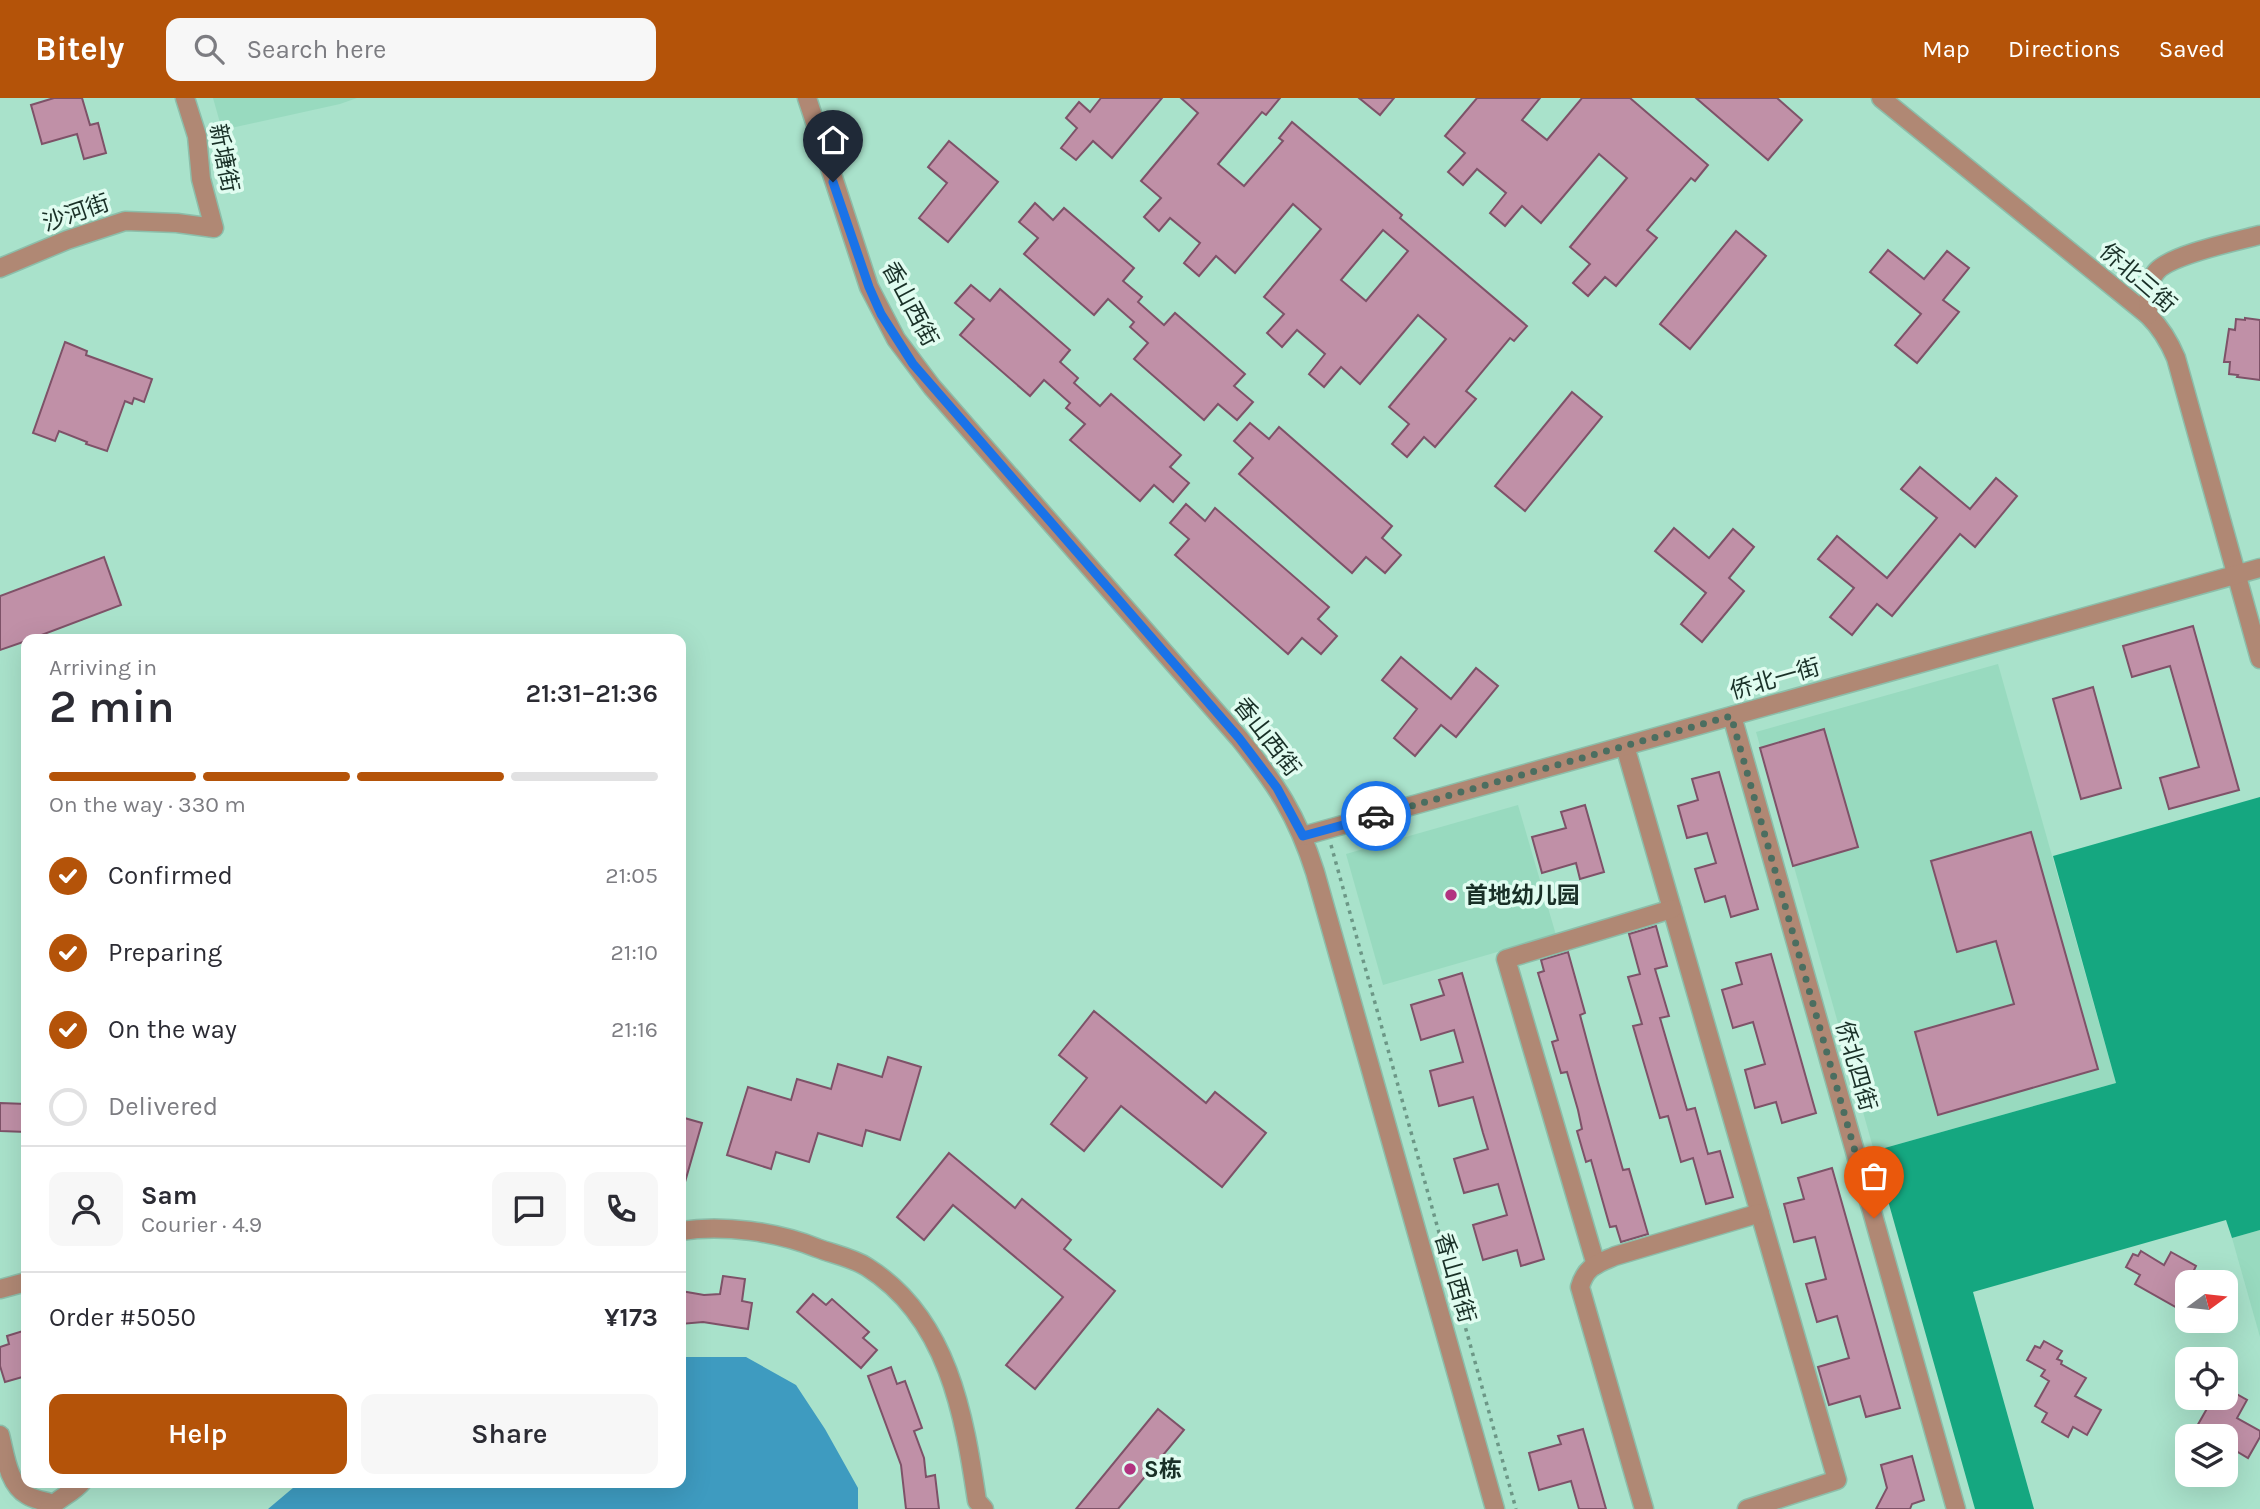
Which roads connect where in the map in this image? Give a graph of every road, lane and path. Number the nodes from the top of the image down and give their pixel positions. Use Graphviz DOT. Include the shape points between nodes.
graph roads {
  1 [pos="186,98"];
  2 [pos="807,98"];
  3 [pos="1881,98"];
  4 [pos="214,228"];
  5 [pos="2260,235"];
  6 [pos="0,268"];
  7 [pos="2148,315"];
  8 [pos="2260,568"];
  9 [pos="2236,574"];
  10 [pos="2260,659"];
  11 [pos="1731,716"];
  12 [pos="1625,746"];
  13 [pos="1327,830"];
  14 [pos="1303,836"];
  15 [pos="1672,909"];
  16 [pos="1759,1213"];
  17 [pos="686,1231"];
  18 [pos="1596,1265"];
  19 [pos="21,1283"];
  20 [pos="0,1289"];
  21 [pos="0,1435"];
  22 [pos="78,1488"];
  23 [pos="51,1507"];
  24 [pos="984,1509"];
  25 [pos="1495,1509"];
  26 [pos="1516,1509"];
  27 [pos="1644,1509"];
  28 [pos="1747,1509"];
  29 [pos="1956,1509"];
  1 -- 4 [label="street, 新塘街"];
  2 -- 14 [label="street, 香山西街" via="858,259 896,339 932,387 1247,748 1288,805"];
  3 -- 7 [label="street, 侨北三街"];
  4 -- 6 [label="street, 沙河街" via="125,221"];
  5 -- 7 [label="street" via="2162,265 2152,279"];
  7 -- 9 [label="street, 侨北三街" via="2176,358"];
  8 -- 9 [label="street, 侨北一街"];
  9 -- 10 [label="street, 侨北三街"];
  9 -- 11 [label="street, 侨北一街"];
  11 -- 12 [label="street, 侨北一街"];
  11 -- 29 [label="street, 侨北四街"];
  12 -- 13 [label="street, 侨北一街"];
  12 -- 15 [label="street"];
  13 -- 14 [label="street, 侨北一街"];
  13 -- 26 [label="path"];
  14 -- 25 [label="street, 香山西街"];
  15 -- 16 [label="street"];
  15 -- 18 [label="street" via="1506,959"];
  16 -- 18 [label="street"];
  16 -- 28 [label="street" via="1837,1480"];
  17 -- 24 [label="street" via="746,1230 802,1241 866,1266 896,1290 939,1348 956,1393 977,1501"];
  18 -- 27 [label="street" via="1583,1274 1580,1287"];
  19 -- 20 [label="street"];
  21 -- 23 [label="street" via="17,1487"];
  22 -- 23 [label="street"];
}
